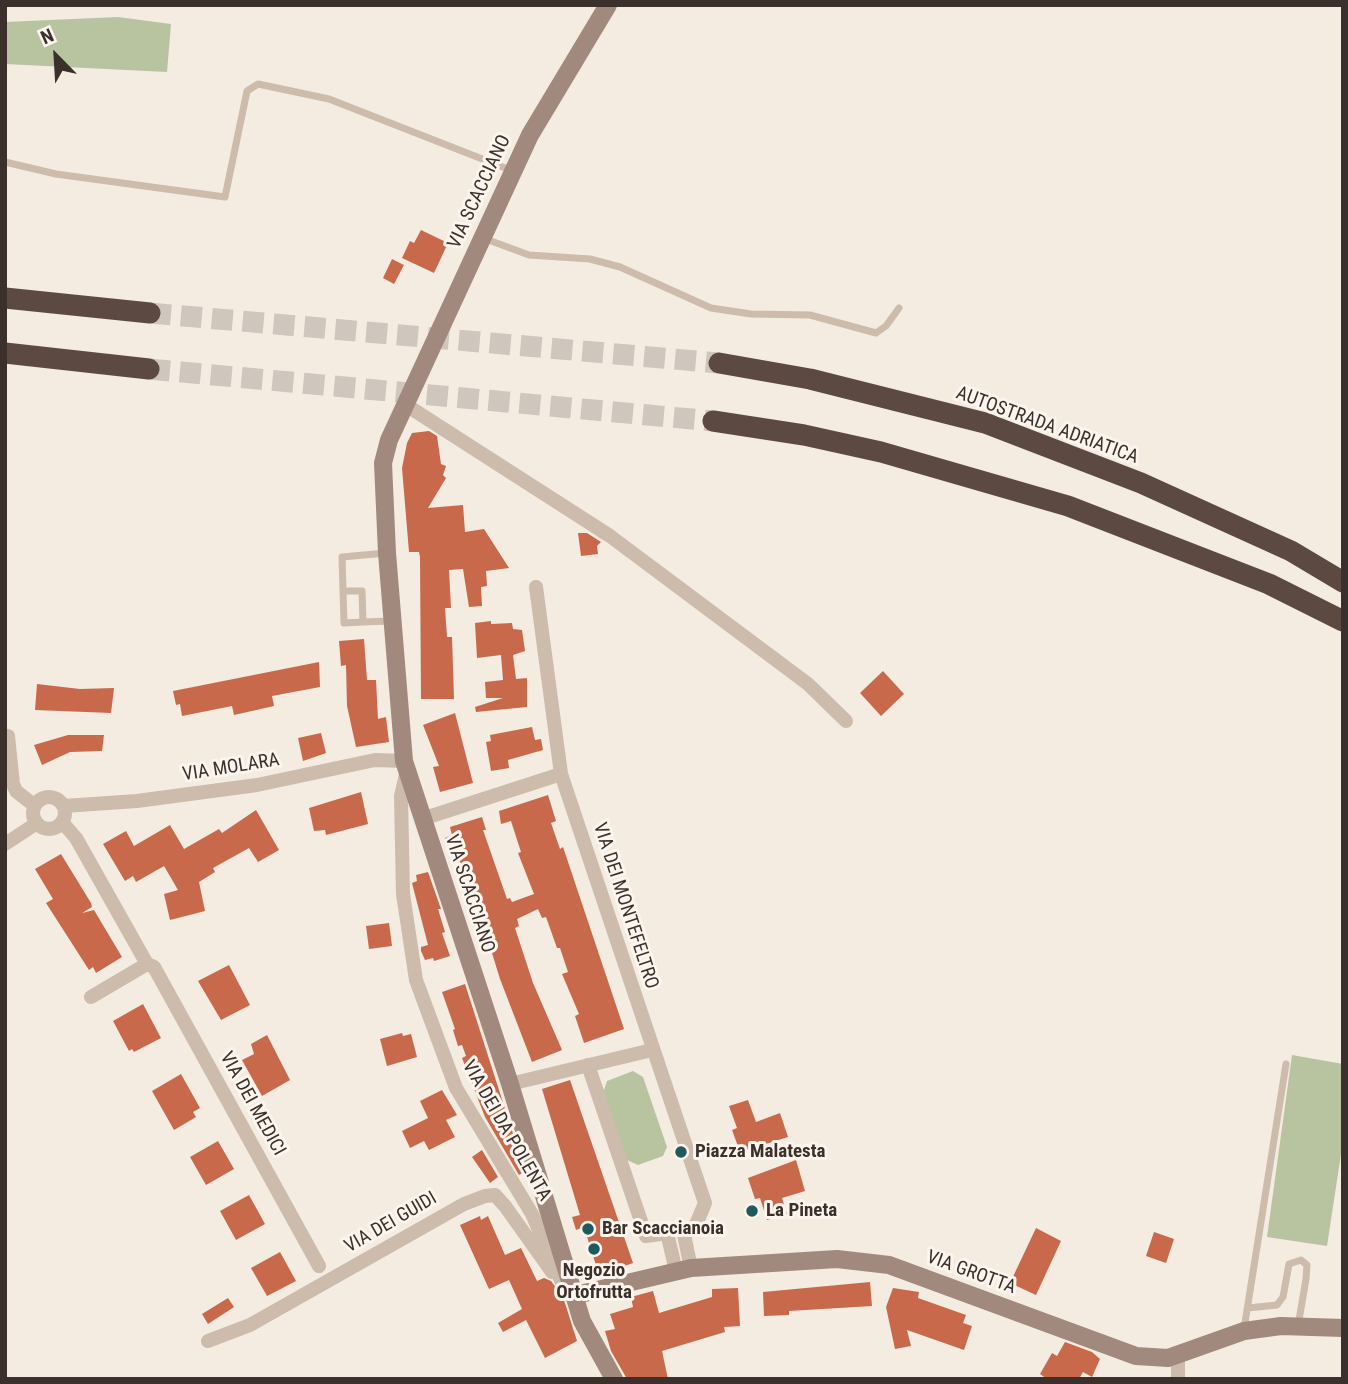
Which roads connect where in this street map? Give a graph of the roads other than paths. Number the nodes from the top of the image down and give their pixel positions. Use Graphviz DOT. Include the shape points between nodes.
graph roads {
  1 [pos="608,5"];
  2 [pos="5,162"];
  3 [pos="513,171"];
  4 [pos="482,237"];
  5 [pos="5,298"];
  6 [pos="899,307"];
  7 [pos="150,313"];
  8 [pos="5,353"];
  9 [pos="719,363"];
  10 [pos="149,369"];
  11 [pos="406,405"];
  12 [pos="713,421"];
  13 [pos="387,553"];
  14 [pos="1343,582"];
  15 [pos="536,587"];
  16 [pos="343,592"];
  17 [pos="392,621"];
  18 [pos="1343,621"];
  19 [pos="363,622"];
  20 [pos="846,721"];
  21 [pos="8,736"];
  22 [pos="405,766"];
  23 [pos="561,774"];
  24 [pos="11,795"];
  25 [pos="35,806"];
  26 [pos="64,806"];
  27 [pos="422,819"];
  28 [pos="37,822"];
  29 [pos="62,822"];
  30 [pos="5,844"];
  31 [pos="147,964"];
  32 [pos="91,997"];
  33 [pos="652,1050"];
  34 [pos="1286,1064"];
  35 [pos="588,1065"];
  36 [pos="510,1084"];
  37 [pos="319,1266"];
  38 [pos="683,1270"];
  39 [pos="570,1291"];
  40 [pos="1248,1308"];
  41 [pos="1298,1326"];
  42 [pos="1343,1328"];
  43 [pos="1244,1331"];
  44 [pos="208,1341"];
  45 [pos="1178,1355"];
  46 [pos="614,1379"];
  47 [pos="1178,1379"];
  1 -- 3 [label="street, VIA SCACCIANO"];
  2 -- 3 [label="lane" via="56,174 225,197 247,91 258,84 329,99"];
  3 -- 4 [label="street, VIA SCACCIANO"];
  4 -- 6 [label="lane" via="529,255 590,259 620,267 711,308 810,315 876,333"];
  4 -- 11 [label="street, VIA SCACCIANO"];
  5 -- 7 [label="highway"];
  8 -- 10 [label="highway"];
  9 -- 14 [label="highway, AUTOSTRADA ADRIATICA" via="810,379 985,423 1141,484 1291,551"];
  11 -- 13 [label="street, VIA SCACCIANO" via="383,463"];
  11 -- 20 [label="street" via="610,536 808,684"];
  12 -- 18 [label="highway" via="881,452 1068,506 1269,584"];
  13 -- 16 [label="lane" via="342,557"];
  13 -- 17 [label="street, VIA SCACCIANO"];
  15 -- 23 [label="street, VIA DEI MONTEFELTRO"];
  16 -- 19 [label="lane" via="362,591"];
  16 -- 19 [label="lane" via="344,623"];
  17 -- 19 [label="lane"];
  17 -- 22 [label="street, VIA SCACCIANO"];
  21 -- 24 [label="street"];
  22 -- 26 [label="street, VIA MOLARA" via="375,760 257,785"];
  22 -- 27 [label="street, VIA SCACCIANO"];
  22 -- 39 [label="street, VIA DEI DA POLENTA" via="401,796 403,894 416,979 456,1088 532,1214"];
  23 -- 27 [label="street"];
  23 -- 33 [label="street, VIA DEI MONTEFELTRO"];
  24 -- 25 [label="street"];
  25 -- 26 [label="street, VIA MOLARA" via="47,797"];
  25 -- 28 [label="street"];
  26 -- 29 [label="street"];
  27 -- 36 [label="street, VIA SCACCIANO"];
  28 -- 29 [label="street" via="50,828"];
  28 -- 30 [label="street"];
  29 -- 31 [label="street, VIA DEI MEDICI" via="76,838"];
  31 -- 32 [label="street"];
  31 -- 37 [label="street, VIA DEI MEDICI" via="154,967"];
  33 -- 35 [label="street"];
  33 -- 38 [label="street" via="705,1203 695,1227 683,1230"];
  34 -- 40 [label="lane"];
  35 -- 36 [label="street"];
  35 -- 38 [label="street" via="646,1236 667,1233"];
  36 -- 39 [label="street, VIA SCACCIANO"];
  38 -- 39 [label="street, VIA GROTTA"];
  38 -- 45 [label="street, VIA GROTTA" via="837,1258 889,1265 1136,1356 1168,1359"];
  39 -- 44 [label="street, VIA DEI GUIDI" via="505,1206 495,1195 485,1196 250,1325"];
  39 -- 46 [label="street, VIA SCACCIANO"];
  40 -- 41 [label="lane" via="1277,1305 1283,1297 1289,1264 1301,1259 1307,1265"];
  40 -- 43 [label="lane"];
  41 -- 42 [label="street, VIA GROTTA"];
  41 -- 43 [label="street, VIA GROTTA"];
  43 -- 45 [label="street, VIA GROTTA"];
  45 -- 47 [label="street"];
}
